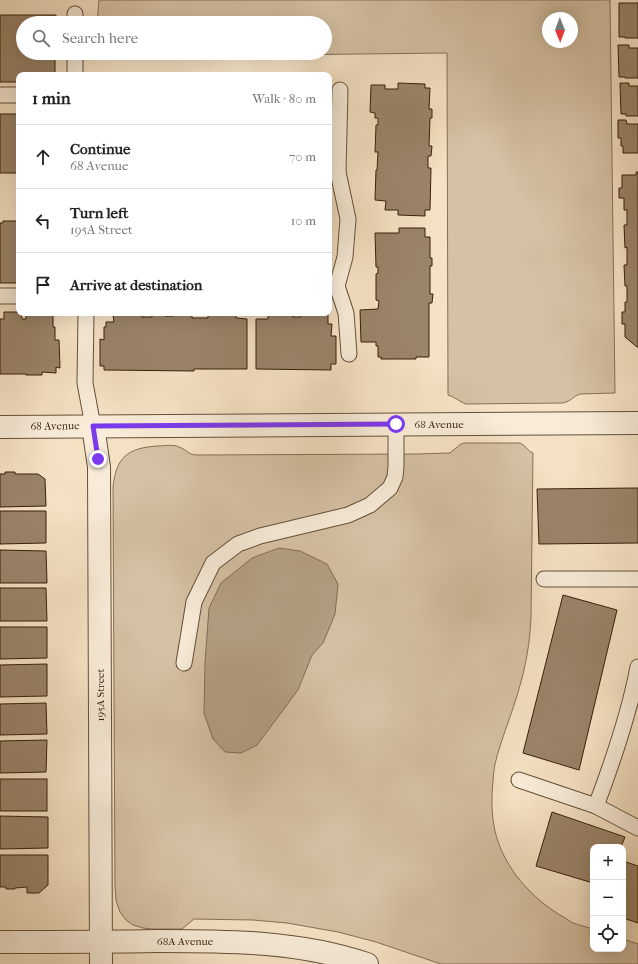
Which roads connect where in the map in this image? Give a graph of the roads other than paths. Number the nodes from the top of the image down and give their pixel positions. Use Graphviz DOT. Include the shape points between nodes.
graph roads {
  1 [pos="75,60"];
  2 [pos="75,72"];
  3 [pos="340,90"];
  4 [pos="0,95"];
  5 [pos="16,95"];
  6 [pos="334,169"];
  7 [pos="333,286"];
  8 [pos="0,296"];
  9 [pos="16,296"];
  10 [pos="86,316"];
  11 [pos="349,354"];
  12 [pos="638,423"];
  13 [pos="396,424"];
  14 [pos="93,426"];
  15 [pos="0,427"];
  16 [pos="544,579"];
  17 [pos="638,579"];
  18 [pos="184,663"];
  19 [pos="638,667"];
  20 [pos="519,780"];
  21 [pos="596,806"];
  22 [pos="638,828"];
  23 [pos="0,942"];
  24 [pos="101,942"];
  25 [pos="361,963"];
  26 [pos="101,964"];
  1 -- 2 [label="lane"];
  3 -- 6 [label="lane"];
  4 -- 5 [label="lane"];
  6 -- 7 [label="lane" via="348,219 345,257"];
  7 -- 11 [label="lane" via="346,313"];
  8 -- 9 [label="lane"];
  10 -- 14 [label="lane" via="85,383"];
  12 -- 13 [label="street, 68 Avenue"];
  13 -- 14 [label="street, 68 Avenue"];
  13 -- 18 [label="lane" via="395,477 390,488 370,505 348,516 260,536 238,544 213,563 194,602"];
  14 -- 15 [label="street, 68 Avenue"];
  14 -- 24 [label="street, 195A Street" via="99,467"];
  16 -- 17 [label="lane"];
  19 -- 21 [label="lane" via="624,725"];
  20 -- 21 [label="lane"];
  21 -- 22 [label="lane"];
  23 -- 24 [label="street, 68A Avenue"];
  24 -- 25 [label="street, 68A Avenue" via="223,941 280,945 326,953"];
  24 -- 26 [label="street, 195A Street"];
}
